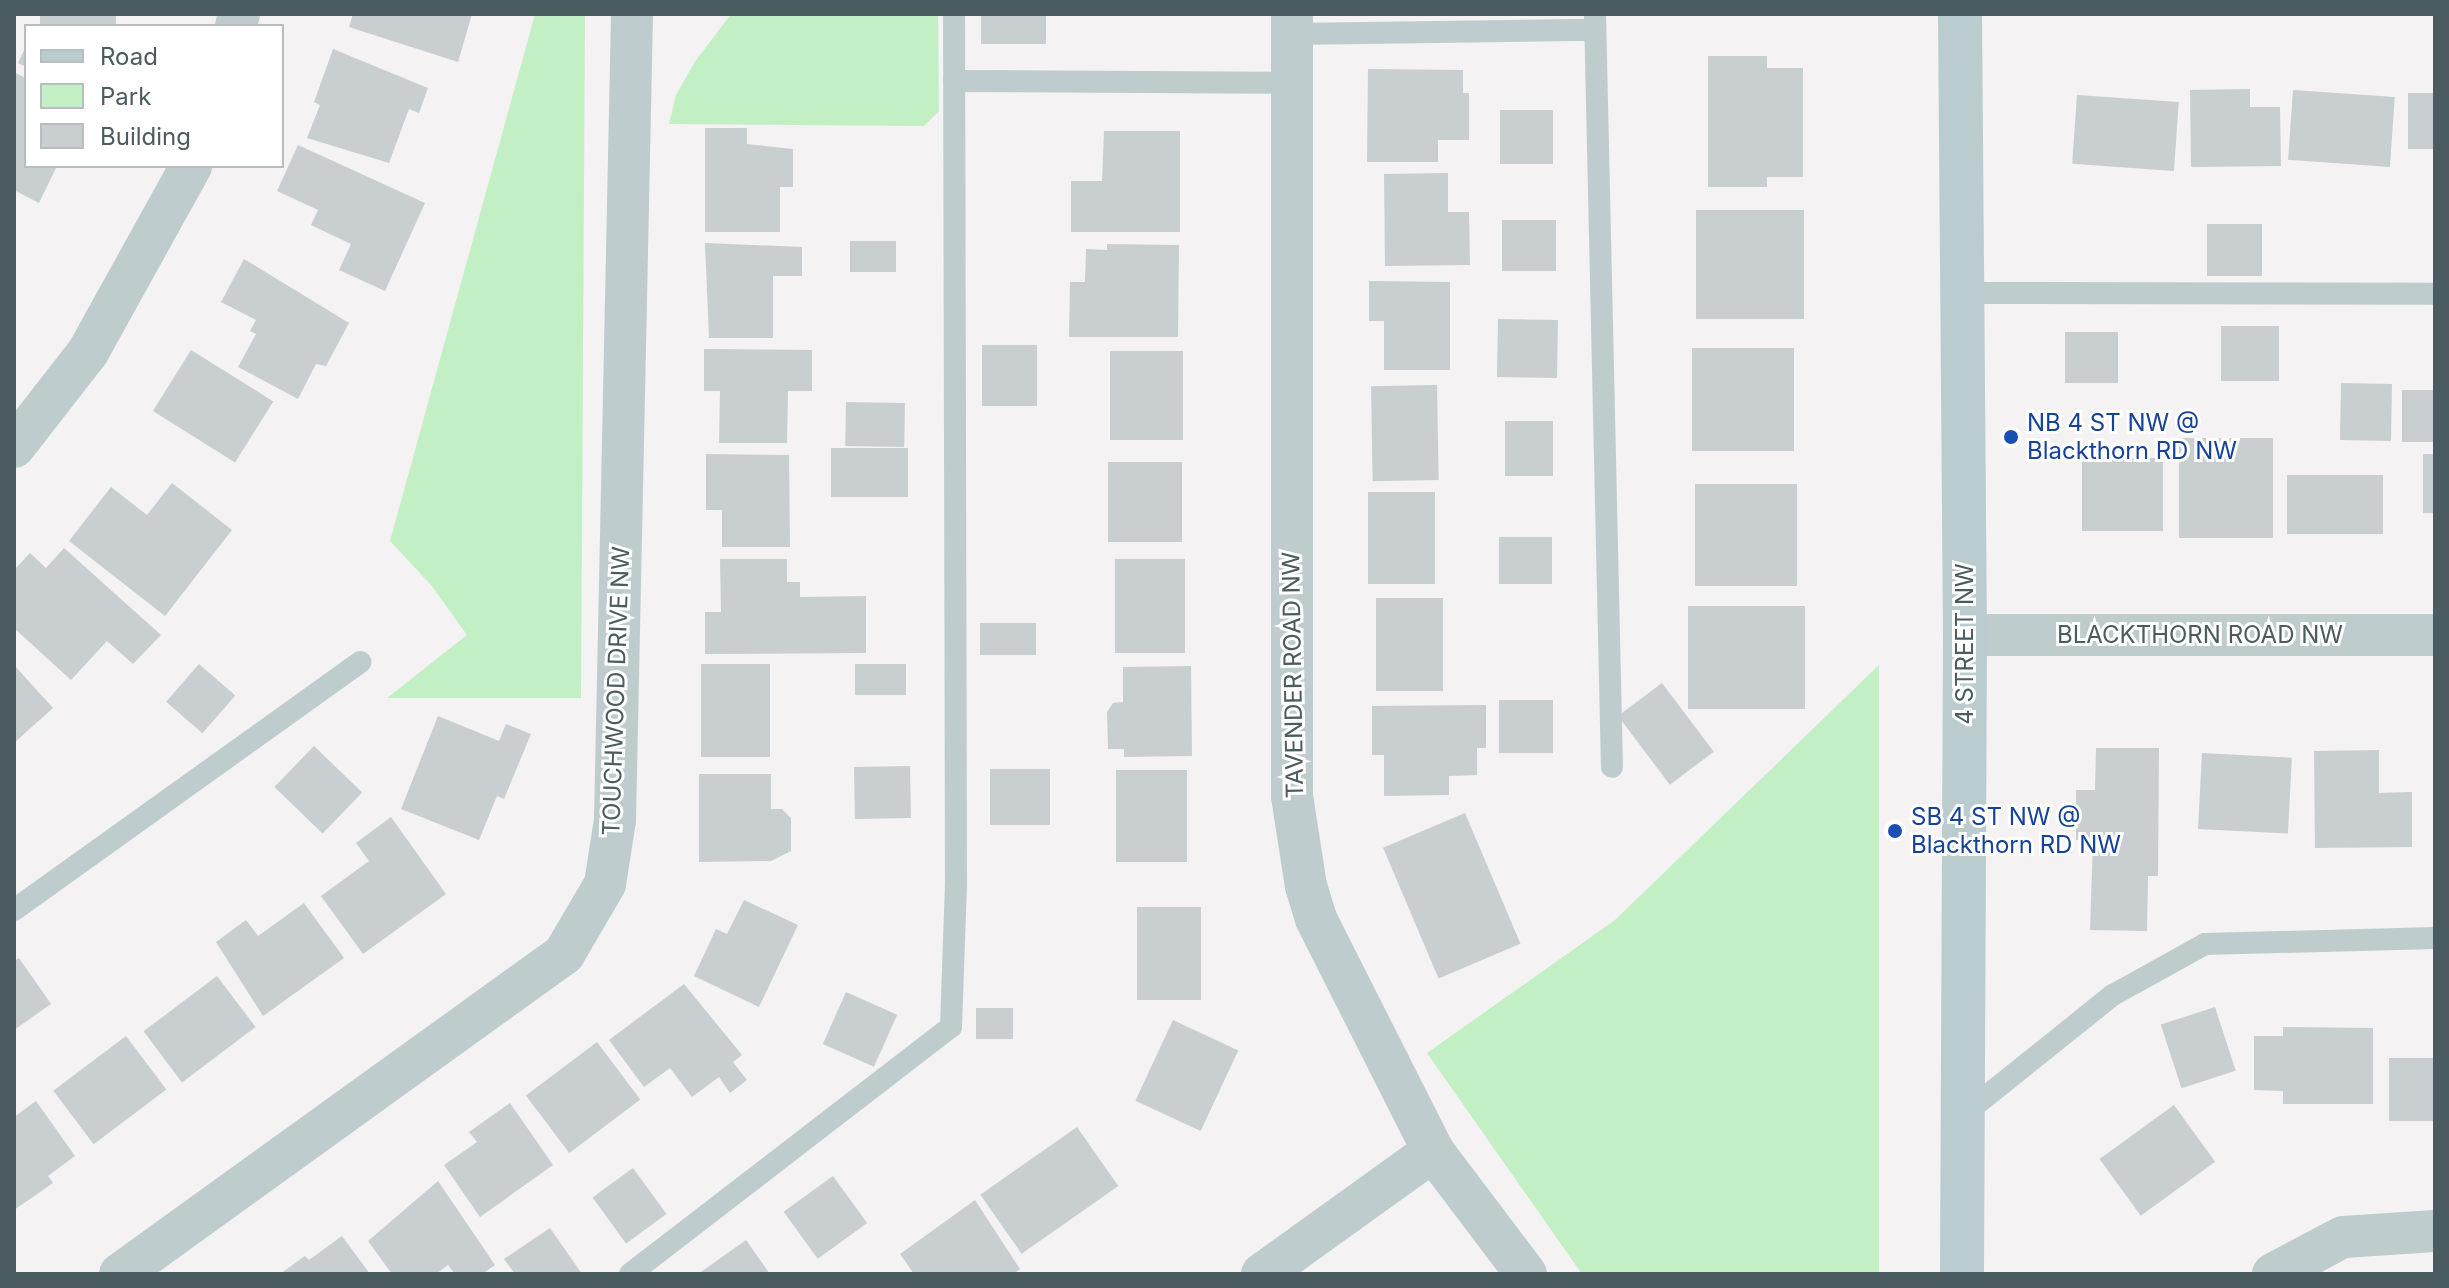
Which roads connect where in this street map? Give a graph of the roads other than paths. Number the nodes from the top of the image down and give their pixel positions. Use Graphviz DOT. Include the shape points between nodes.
graph roads {
  1 [pos="632,14"];
  2 [pos="954,14"];
  3 [pos="1960,14"];
  4 [pos="1595,22"];
  5 [pos="1292,24"];
  6 [pos="954,81"];
  7 [pos="1292,83"];
  8 [pos="190,168"];
  9 [pos="1965,293"];
  10 [pos="2435,294"];
  11 [pos="14,447"];
  12 [pos="1965,635"];
  13 [pos="2435,635"];
  14 [pos="360,662"];
  15 [pos="1612,767"];
  16 [pos="14,910"];
  17 [pos="2435,938"];
  18 [pos="1962,1116"];
  19 [pos="1433,1151"];
  20 [pos="2435,1231"];
  21 [pos="120,1274"];
  22 [pos="630,1274"];
  23 [pos="1262,1274"];
  24 [pos="1526,1274"];
  25 [pos="1962,1274"];
  26 [pos="2273,1274"];
  1 -- 21 [label="street, TOUCHWOOD DRIVE NW" via="615,820 605,884 564,954"];
  2 -- 6 [label="lane"];
  3 -- 9 [label="main road, 4 STREET NW"];
  4 -- 5 [label="lane"];
  4 -- 15 [label="lane"];
  5 -- 7 [label="street, TAVENDER ROAD NW"];
  6 -- 7 [label="lane"];
  6 -- 22 [label="lane" via="956,884 951,1027"];
  7 -- 19 [label="street, TAVENDER ROAD NW" via="1292,796 1316,919"];
  8 -- 11 [label="street" via="88,352"];
  9 -- 10 [label="lane"];
  9 -- 12 [label="main road, 4 STREET NW"];
  12 -- 13 [label="street, BLACKTHORN ROAD NW"];
  12 -- 18 [label="main road, 4 STREET NW"];
  14 -- 16 [label="lane"];
  17 -- 18 [label="lane" via="2205,944 2113,995"];
  18 -- 25 [label="main road, 4 STREET NW"];
  19 -- 23 [label="street"];
  19 -- 24 [label="street, TAVENDER ROAD NW"];
  20 -- 26 [label="street" via="2343,1237"];
}
